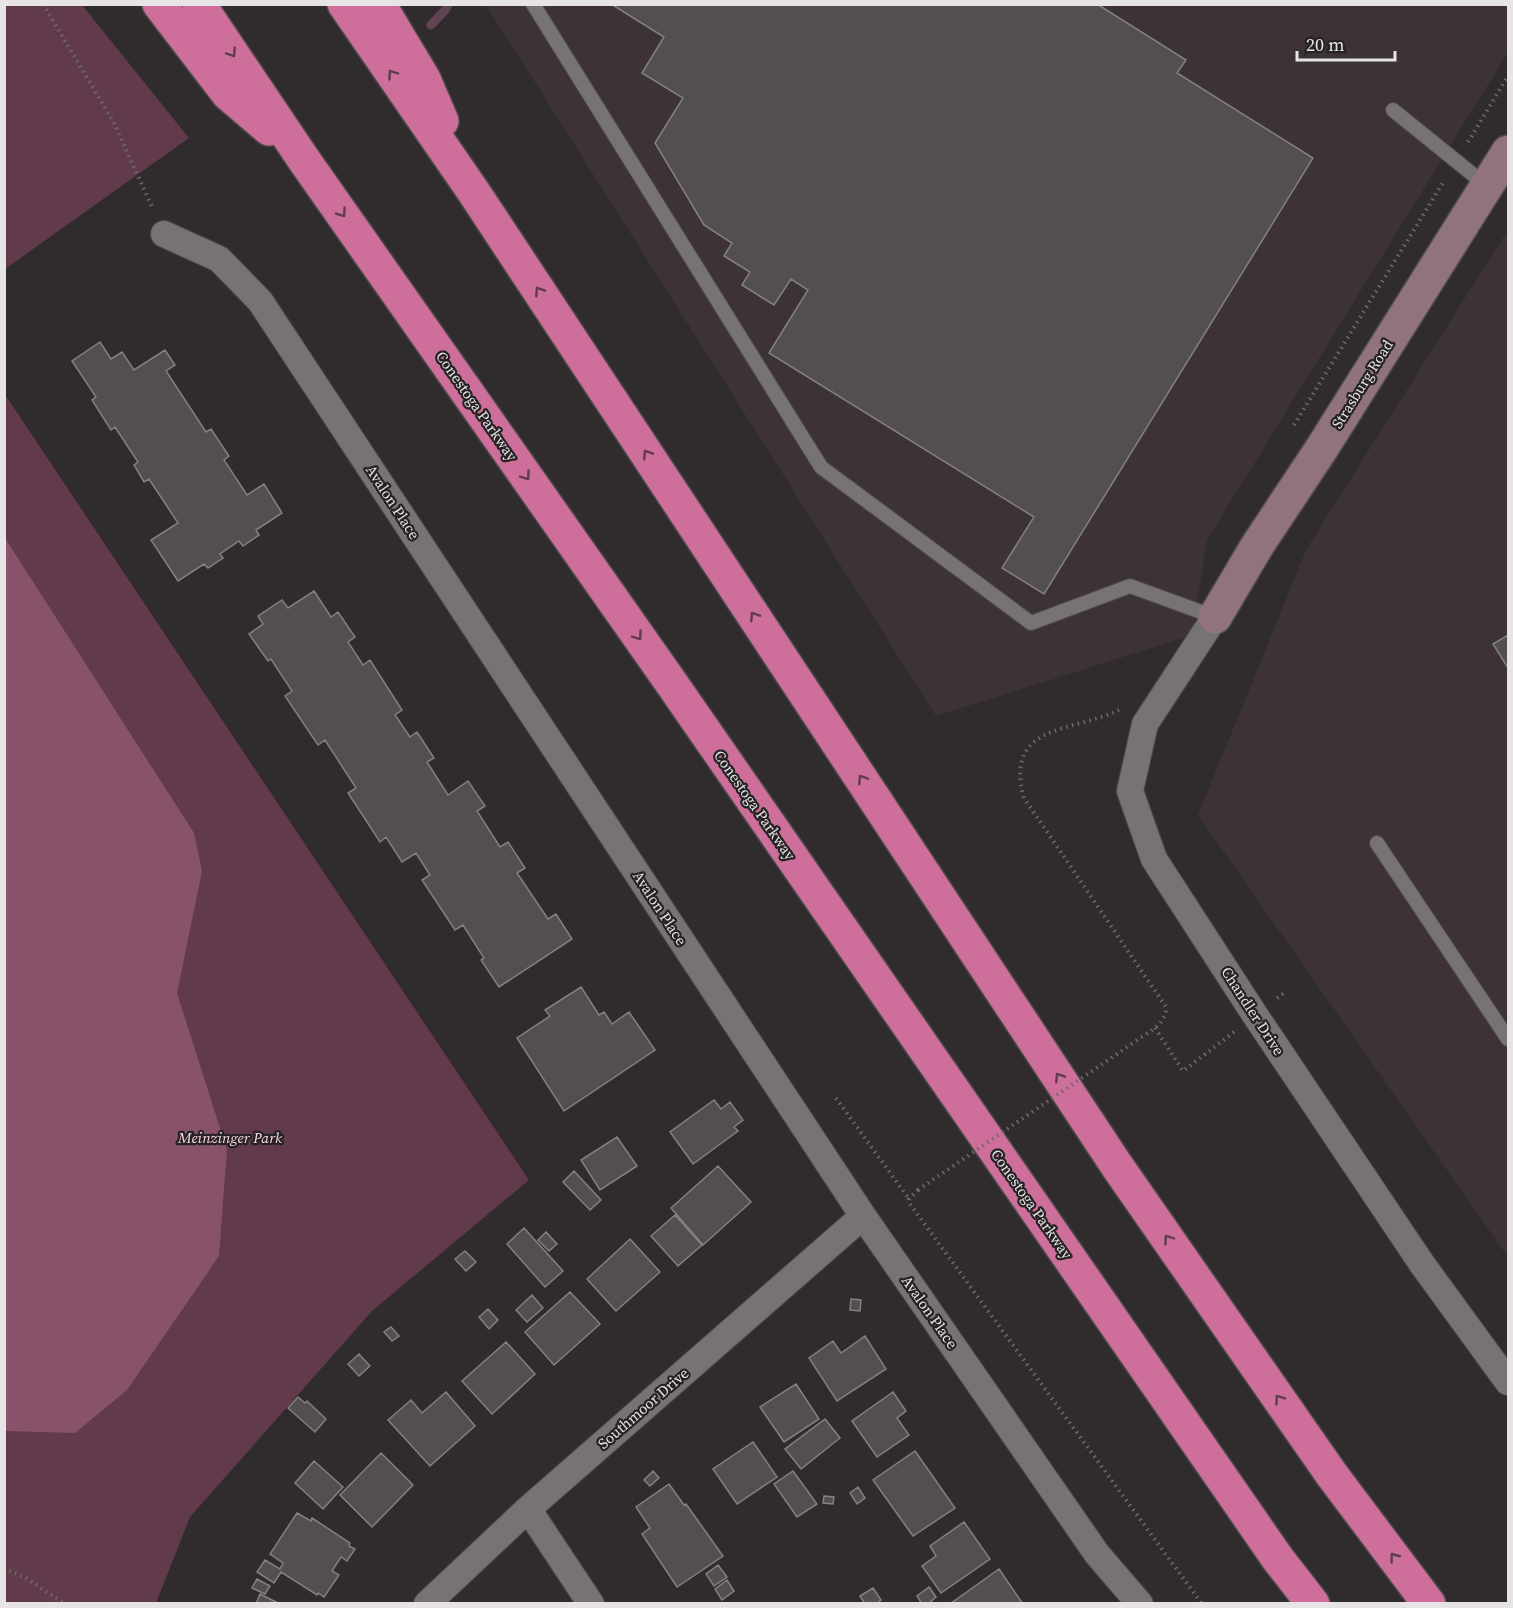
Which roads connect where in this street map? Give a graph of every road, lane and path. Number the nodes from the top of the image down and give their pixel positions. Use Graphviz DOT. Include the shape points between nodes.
graph roads {
  1 [pos="43,4"];
  2 [pos="159,4"];
  3 [pos="199,4"];
  4 [pos="344,4"];
  5 [pos="379,4"];
  6 [pos="533,4"];
  7 [pos="1509,76"];
  8 [pos="1393,110"];
  9 [pos="1509,152"];
  10 [pos="304,160"];
  11 [pos="1456,161"];
  12 [pos="1487,186"];
  13 [pos="473,191"];
  14 [pos="164,234"];
  15 [pos="1289,434"];
  16 [pos="1215,616"];
  17 [pos="1118,711"];
  18 [pos="1377,843"];
  19 [pos="1155,1028"];
  20 [pos="1234,1031"];
  21 [pos="1509,1039"];
  22 [pos="836,1098"];
  23 [pos="909,1199"];
  24 [pos="863,1216"];
  25 [pos="1509,1383"];
  26 [pos="528,1509"];
  27 [pos="4,1568"];
  28 [pos="65,1604"];
  29 [pos="427,1604"];
  30 [pos="591,1604"];
  31 [pos="1140,1604"];
  32 [pos="1202,1604"];
  33 [pos="1313,1604"];
  34 [pos="1429,1604"];
  1 -- 14 [label="path" via="114,123"];
  2 -- 10 [label="highway" via="228,94"];
  3 -- 10 [label="highway, Conestoga Parkway, one-way"];
  13 -- 4 [label="highway, one-way"];
  5 -- 13 [label="highway" via="424,79"];
  6 -- 16 [label="lane" via="821,466 1031,623 1130,586"];
  7 -- 11 [label="path"];
  8 -- 11 [label="lane"];
  9 -- 12 [label="street, Strasburg Road"];
  10 -- 33 [label="highway, Conestoga Parkway, one-way"];
  11 -- 12 [label="lane"];
  11 -- 15 [label="path"];
  12 -- 16 [label="street, Strasburg Road"];
  34 -- 13 [label="highway, one-way" via="1332,1475 1117,1166"];
  14 -- 24 [label="street, Avalon Place" via="219,259 260,301"];
  16 -- 25 [label="street, Chandler Drive" via="1145,724 1130,791 1154,859 1422,1264"];
  17 -- 19 [label="path" via="1041,735 1028,747 1019,780 1024,798 1166,1007 1163,1021"];
  18 -- 21 [label="lane"];
  19 -- 20 [label="path" via="1183,1071"];
  19 -- 23 [label="path, bridge"];
  22 -- 23 [label="path"];
  23 -- 32 [label="path"];
  24 -- 26 [label="street, Southmoor Drive"];
  24 -- 31 [label="street, Avalon Place" via="1097,1554"];
  26 -- 29 [label="street, Southmoor Drive"];
  26 -- 30 [label="street"];
  27 -- 28 [label="path"];
}
